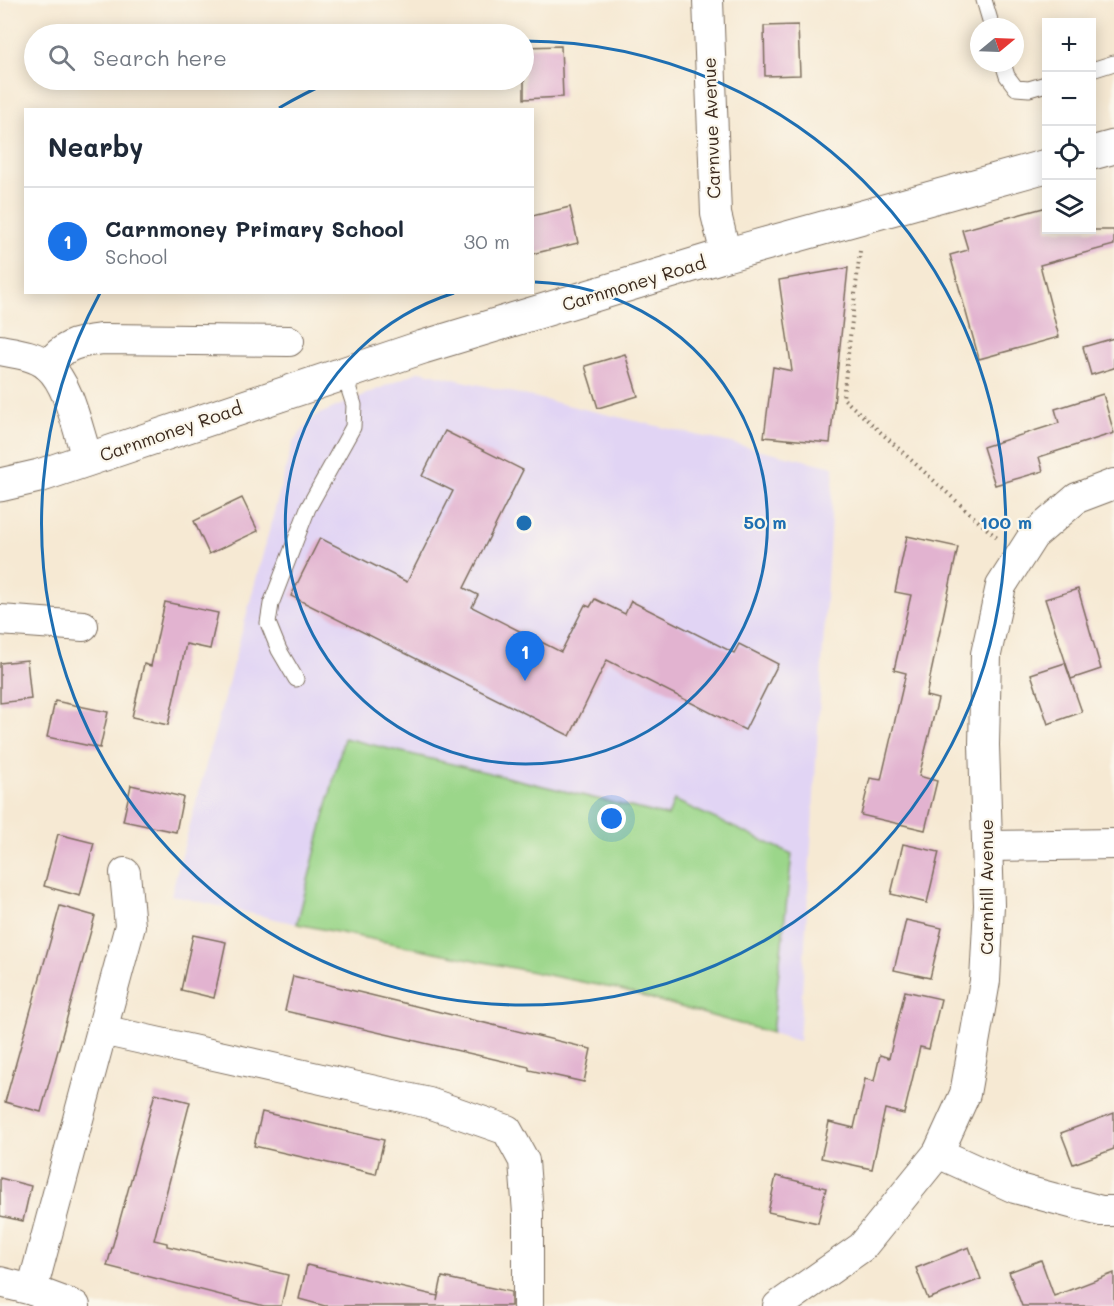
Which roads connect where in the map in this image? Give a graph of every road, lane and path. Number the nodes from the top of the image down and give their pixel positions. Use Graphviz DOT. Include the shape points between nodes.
graph roads {
  1 [pos="708,0"];
  2 [pos="984,0"];
  3 [pos="989,18"];
  4 [pos="1114,63"];
  5 [pos="1096,69"];
  6 [pos="1006,72"];
  7 [pos="1042,85"];
  8 [pos="1114,147"];
  9 [pos="1096,152"];
  10 [pos="1042,167"];
  11 [pos="852,220"];
  12 [pos="726,255"];
  13 [pos="289,341"];
  14 [pos="0,350"];
  15 [pos="48,366"];
  16 [pos="344,374"];
  17 [pos="88,460"];
  18 [pos="1114,484"];
  19 [pos="0,485"];
  20 [pos="1018,557"];
  21 [pos="0,620"];
  22 [pos="83,626"];
  23 [pos="297,679"];
  24 [pos="1114,844"];
  25 [pos="988,846"];
  26 [pos="124,873"];
  27 [pos="102,1030"];
  28 [pos="938,1153"];
  29 [pos="1114,1211"];
  30 [pos="0,1281"];
  31 [pos="32,1290"];
  32 [pos="75,1306"];
  33 [pos="528,1306"];
  34 [pos="778,1306"];
  1 -- 12 [label="street, Carnvue Avenue" via="716,214"];
  2 -- 3 [label="lane"];
  4 -- 5 [label="lane"];
  6 -- 7 [label="lane" via="1016,88"];
  8 -- 9 [label="street"];
  10 -- 11 [label="street, Carnmoney Road"];
  11 -- 12 [label="street, Carnmoney Road"];
  11 -- 20 [label="path" via="860,248 843,398"];
  12 -- 16 [label="street, Carnmoney Road"];
  13 -- 15 [label="street" via="102,339 77,342 59,351"];
  14 -- 15 [label="street" via="25,354"];
  15 -- 17 [label="street, Carnmoney Road" via="66,394"];
  16 -- 17 [label="street, Carnmoney Road"];
  16 -- 23 [label="lane" via="354,405 354,427 308,508 271,604 268,623"];
  17 -- 19 [label="street, Carnmoney Road"];
  18 -- 20 [label="street, Carnhill Avenue" via="1077,498 1033,536"];
  20 -- 25 [label="street, Carnhill Avenue" via="1001,586 986,654"];
  21 -- 22 [label="street"];
  24 -- 25 [label="street"];
  25 -- 28 [label="street, Carnhill Avenue" via="986,981 965,1094"];
  26 -- 27 [label="street" via="130,926"];
  27 -- 31 [label="street"];
  27 -- 33 [label="street" via="429,1103 507,1130 524,1161"];
  28 -- 29 [label="street" via="1015,1188"];
  28 -- 34 [label="street, Carnhill Avenue" via="861,1247"];
  30 -- 31 [label="street"];
  31 -- 32 [label="street"];
}
